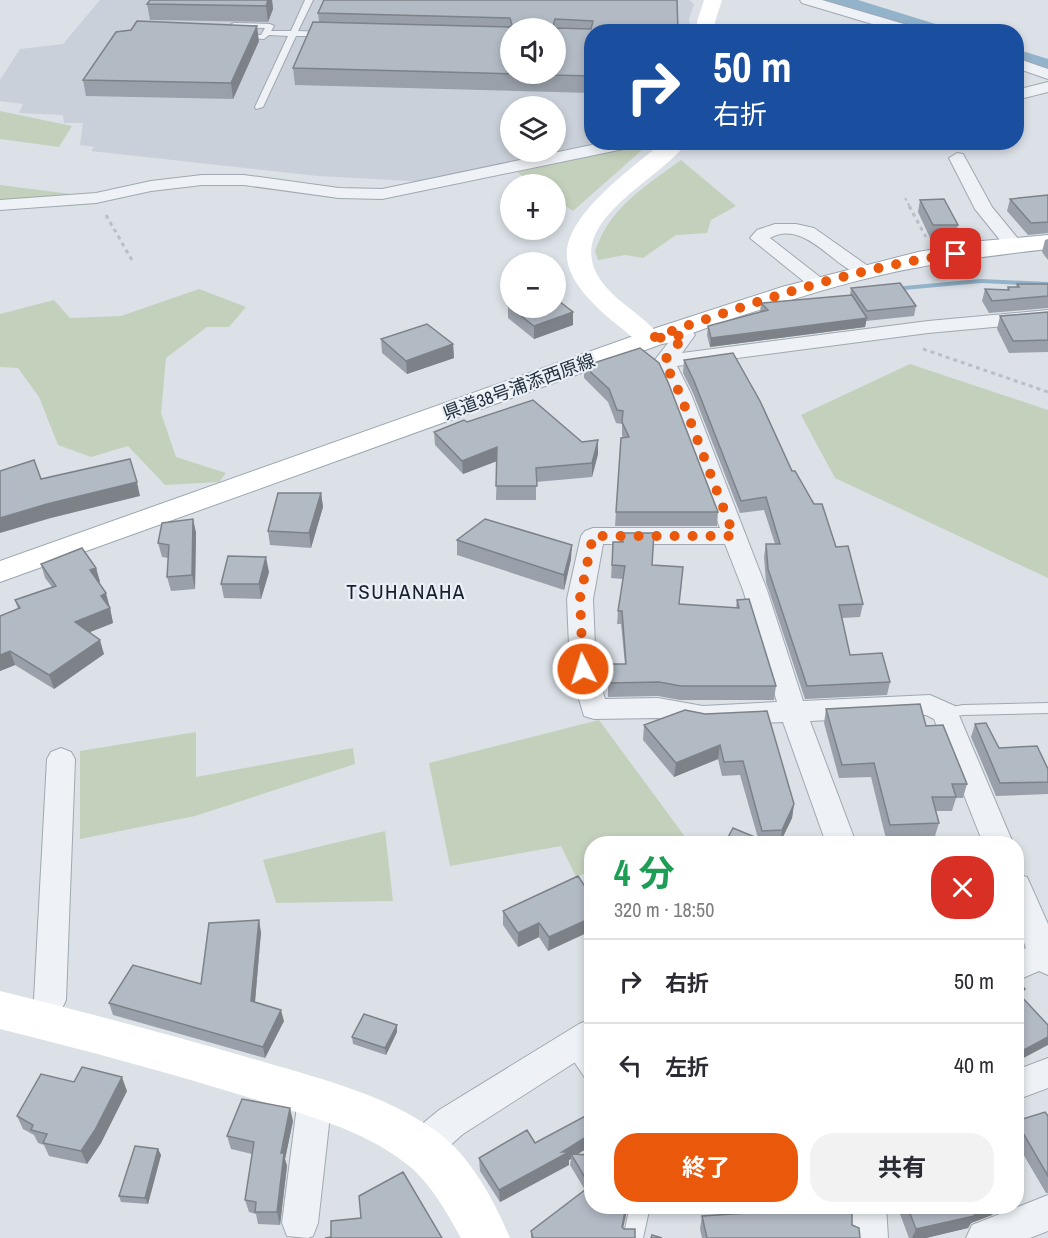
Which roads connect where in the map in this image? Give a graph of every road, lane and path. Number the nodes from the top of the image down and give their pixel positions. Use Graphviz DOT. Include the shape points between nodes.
graph roads {
  1 [pos="309,0"];
  2 [pos="713,0"];
  3 [pos="807,0"];
  4 [pos="706,24"];
  5 [pos="889,24"];
  6 [pos="226,25"];
  7 [pos="266,33"];
  8 [pos="293,34"];
  9 [pos="339,35"];
  10 [pos="231,36"];
  11 [pos="1024,66"];
  12 [pos="1048,74"];
  13 [pos="1048,87"];
  14 [pos="1024,94"];
  15 [pos="259,107"];
  16 [pos="596,150"];
  17 [pos="669,150"];
  18 [pos="957,158"];
  19 [pos="96,198"];
  20 [pos="905,198"];
  21 [pos="0,205"];
  22 [pos="1048,242"];
  23 [pos="1015,246"];
  24 [pos="937,256"];
  25 [pos="133,262"];
  26 [pos="867,271"];
  27 [pos="819,284"];
  28 [pos="1048,316"];
  29 [pos="898,330"];
  30 [pos="656,350"];
  31 [pos="1048,392"];
  32 [pos="734,536"];
  33 [pos="0,572"];
  34 [pos="1048,708"];
  35 [pos="793,711"];
  36 [pos="945,713"];
  37 [pos="61,759"];
  38 [pos="833,836"];
  39 [pos="995,836"];
  40 [pos="1024,905"];
  41 [pos="1046,957"];
  42 [pos="1024,964"];
  43 [pos="20,1015"];
  44 [pos="581,1039"];
  45 [pos="1048,1073"];
  46 [pos="1024,1082"];
  47 [pos="315,1098"];
  48 [pos="422,1147"];
  49 [pos="1048,1213"];
  50 [pos="638,1214"];
  51 [pos="868,1214"];
  52 [pos="300,1223"];
  53 [pos="486,1238"];
  54 [pos="633,1238"];
  55 [pos="869,1238"];
  56 [pos="985,1238"];
  1 -- 8 [label="lane"];
  2 -- 4 [label="main road"];
  3 -- 5 [label="street"];
  6 -- 7 [label="lane" via="270,26"];
  7 -- 8 [label="lane"];
  7 -- 10 [label="lane" via="264,37"];
  8 -- 9 [label="lane"];
  8 -- 15 [label="lane"];
  11 -- 12 [label="street"];
  13 -- 14 [label="street"];
  16 -- 19 [label="street" via="382,194 213,180 151,186"];
  17 -- 30 [label="main road" via="599,211 588,225 579,253 581,266 595,290"];
  18 -- 23 [label="street" via="984,209"];
  19 -- 21 [label="street"];
  19 -- 25 [label="path"];
  20 -- 24 [label="path"];
  22 -- 23 [label="main road, 県道38号浦添西原線"];
  23 -- 24 [label="main road, 県道38号浦添西原線"];
  24 -- 26 [label="main road, 県道38号浦添西原線"];
  26 -- 27 [label="main road, 県道38号浦添西原線"];
  26 -- 27 [label="street" via="799,229 773,230 759,238"];
  27 -- 30 [label="main road, 県道38号浦添西原線"];
  28 -- 29 [label="street"];
  29 -- 30 [label="street"];
  29 -- 31 [label="path" via="910,342 936,355"];
  30 -- 32 [label="street" via="680,394"];
  30 -- 33 [label="main road, 県道38号浦添西原線"];
  32 -- 35 [label="street"];
  32 -- 35 [label="street" via="593,536 580,598 583,669 594,709 658,708 703,716"];
  34 -- 36 [label="lane"];
  35 -- 36 [label="street" via="930,705"];
  35 -- 38 [label="street"];
  36 -- 39 [label="street"];
  37 -- 43 [label="street" via="50,1000"];
  40 -- 41 [label="street"];
  41 -- 42 [label="street"];
  43 -- 47 [label="main road" via="169,1052"];
  44 -- 48 [label="street" via="451,1122"];
  45 -- 46 [label="street"];
  47 -- 48 [label="main road" via="379,1122"];
  47 -- 52 [label="street"];
  48 -- 53 [label="main road" via="450,1178"];
  49 -- 56 [label="street"];
  50 -- 54 [label="lane"];
  51 -- 55 [label="street"];
}
